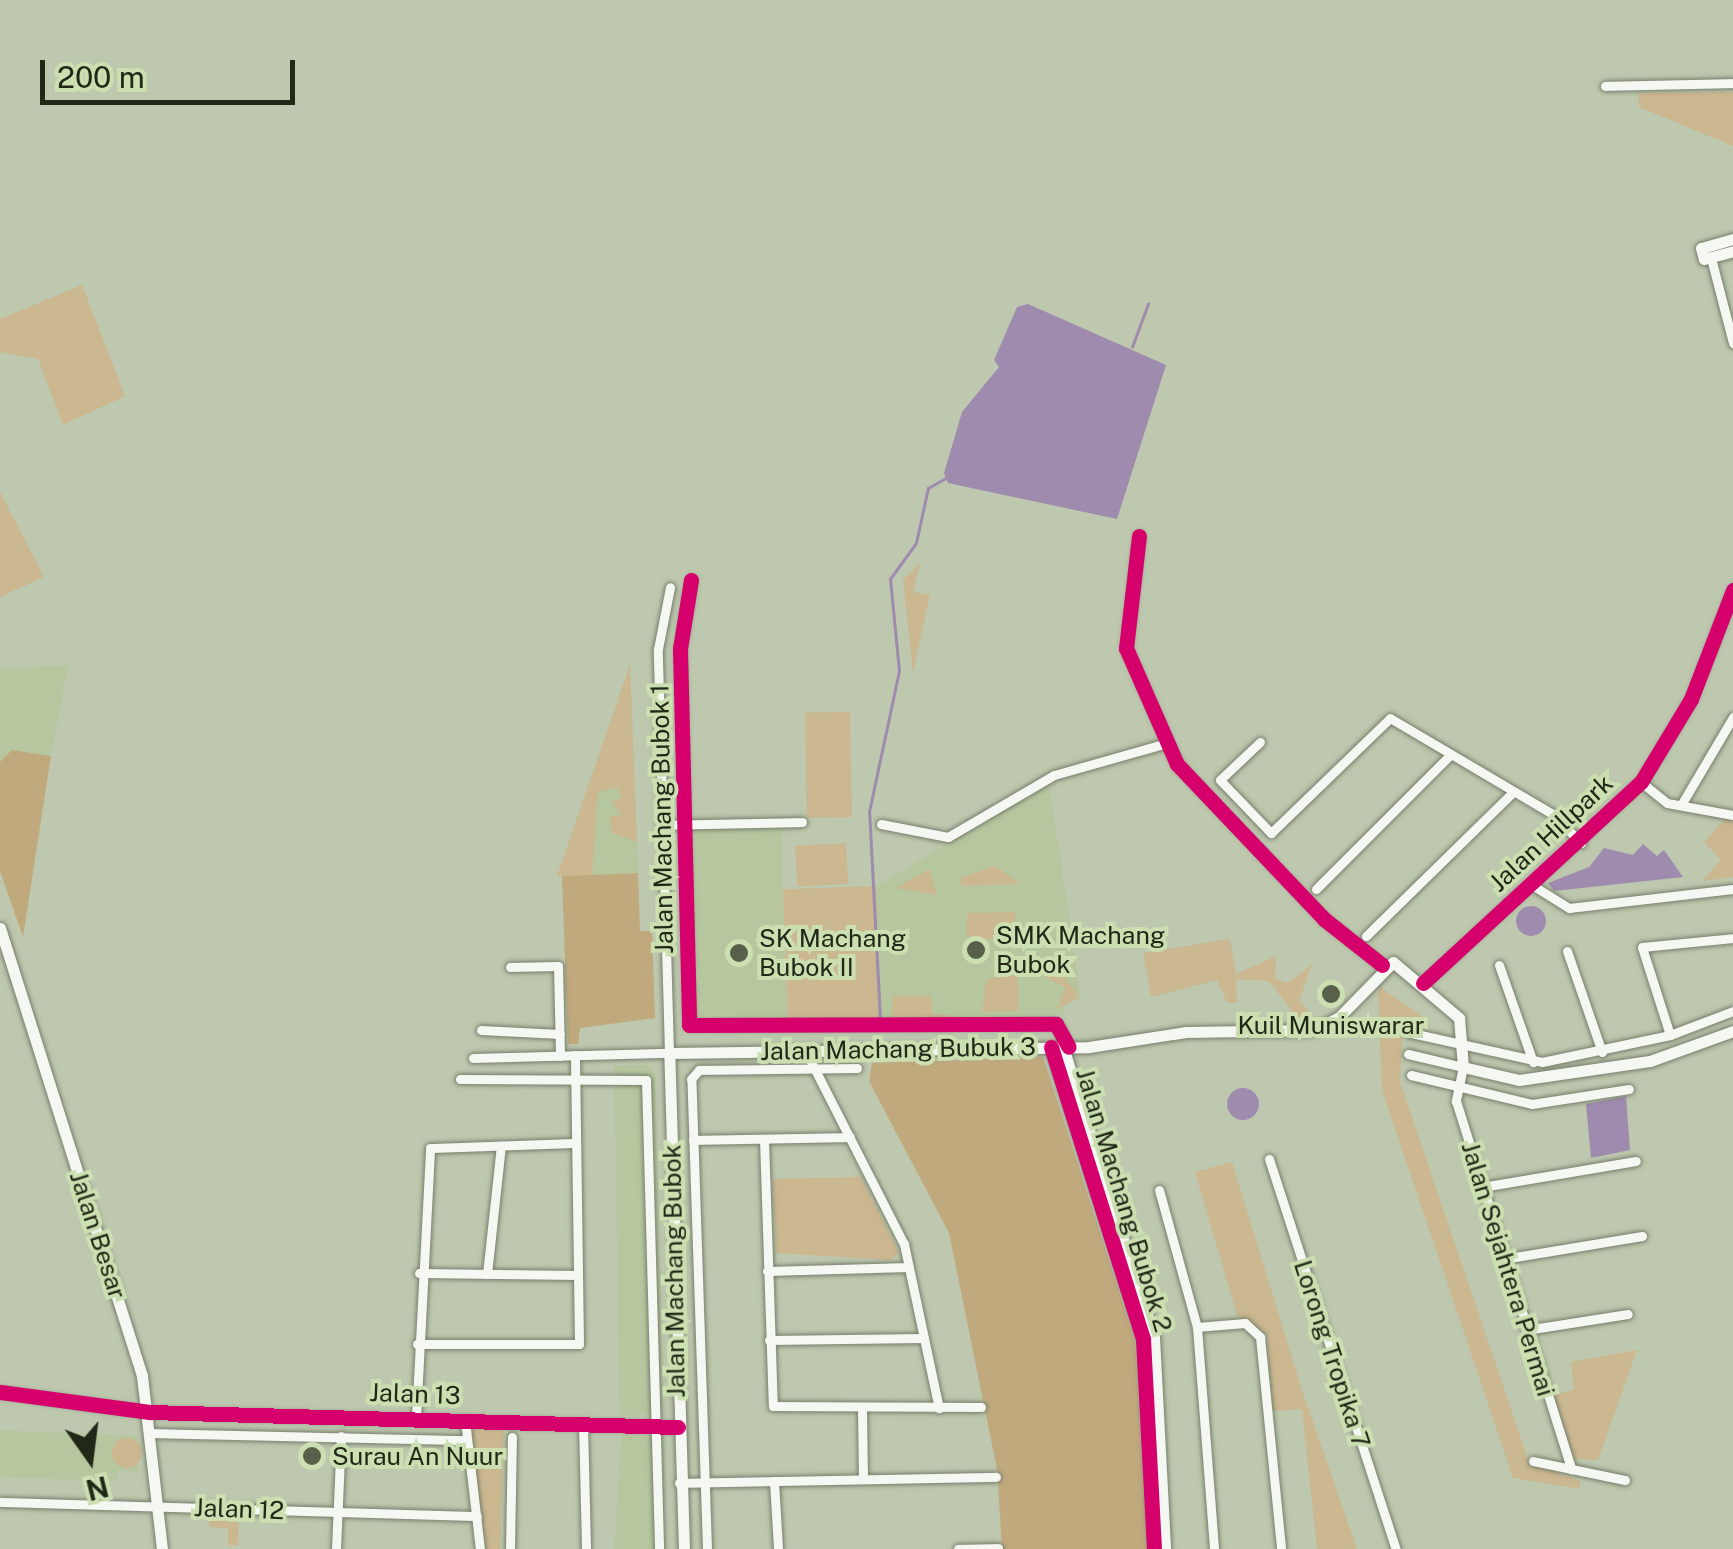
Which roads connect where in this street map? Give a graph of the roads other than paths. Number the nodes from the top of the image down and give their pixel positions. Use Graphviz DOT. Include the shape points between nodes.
graph roads {
  1 [pos="1733,83"];
  2 [pos="1604,86"];
  3 [pos="1733,239"];
  4 [pos="1733,251"];
  5 [pos="1711,258"];
  6 [pos="1733,343"];
  7 [pos="1139,536"];
  8 [pos="690,580"];
  9 [pos="670,587"];
  10 [pos="1733,590"];
  11 [pos="1733,716"];
  12 [pos="1729,738"];
  13 [pos="1260,742"];
  14 [pos="1167,744"];
  15 [pos="1449,756"];
  16 [pos="1641,782"];
  17 [pos="1512,792"];
  18 [pos="1681,805"];
  19 [pos="1733,814"];
  20 [pos="802,822"];
  21 [pos="682,824"];
  22 [pos="881,824"];
  23 [pos="661,825"];
  24 [pos="1581,842"];
  25 [pos="1532,886"];
  26 [pos="1316,888"];
  27 [pos="1733,889"];
  28 [pos="0,928"];
  29 [pos="1366,936"];
  30 [pos="1733,938"];
  31 [pos="1567,951"];
  32 [pos="1382,965"];
  33 [pos="1499,965"];
  34 [pos="510,966"];
  35 [pos="1423,983"];
  36 [pos="1733,1010"];
  37 [pos="925,1028"];
  38 [pos="848,1029"];
  39 [pos="481,1030"];
  40 [pos="1733,1031"];
  41 [pos="1407,1032"];
  42 [pos="560,1034"];
  43 [pos="1670,1036"];
  44 [pos="1467,1046"];
  45 [pos="925,1047"];
  46 [pos="1061,1047"];
  47 [pos="848,1049"];
  48 [pos="805,1050"];
  49 [pos="1602,1052"];
  50 [pos="669,1053"];
  51 [pos="1408,1054"];
  52 [pos="560,1056"];
  53 [pos="575,1056"];
  54 [pos="474,1058"];
  55 [pos="1533,1062"];
  56 [pos="1463,1067"];
  57 [pos="857,1068"];
  58 [pos="816,1069"];
  59 [pos="695,1073"];
  60 [pos="1411,1075"];
  61 [pos="575,1076"];
  62 [pos="460,1078"];
  63 [pos="1459,1086"];
  64 [pos="1629,1089"];
  65 [pos="1078,1112"];
  66 [pos="850,1137"];
  67 [pos="764,1139"];
  68 [pos="693,1140"];
  69 [pos="576,1144"];
  70 [pos="501,1146"];
  71 [pos="1268,1159"];
  72 [pos="1636,1161"];
  73 [pos="1482,1187"];
  74 [pos="1159,1190"];
  75 [pos="1642,1236"];
  76 [pos="1503,1259"];
  77 [pos="909,1267"];
  78 [pos="767,1271"];
  79 [pos="419,1273"];
  80 [pos="488,1274"];
  81 [pos="578,1274"];
  82 [pos="1628,1314"];
  83 [pos="1197,1327"];
  84 [pos="1526,1330"];
  85 [pos="924,1338"];
  86 [pos="769,1340"];
  87 [pos="417,1344"];
  88 [pos="0,1392"];
  89 [pos="981,1407"];
  90 [pos="862,1408"];
  91 [pos="939,1408"];
  92 [pos="150,1412"];
  93 [pos="416,1418"];
  94 [pos="465,1420"];
  95 [pos="583,1424"];
  96 [pos="654,1426"];
  97 [pos="678,1427"];
  98 [pos="152,1433"];
  99 [pos="341,1436"];
  100 [pos="512,1437"];
  101 [pos="463,1440"];
  102 [pos="1532,1461"];
  103 [pos="1571,1470"];
  104 [pos="996,1477"];
  105 [pos="862,1480"];
  106 [pos="1624,1480"];
  107 [pos="774,1481"];
  108 [pos="704,1482"];
  109 [pos="686,1483"];
  110 [pos="0,1502"];
  111 [pos="157,1507"];
  112 [pos="338,1512"];
  113 [pos="478,1516"];
  114 [pos="998,1548"];
  115 [pos="162,1549"];
  116 [pos="336,1549"];
  117 [pos="480,1549"];
  118 [pos="510,1549"];
  119 [pos="586,1549"];
  120 [pos="659,1549"];
  121 [pos="684,1549"];
  122 [pos="707,1549"];
  123 [pos="778,1549"];
  124 [pos="958,1549"];
  125 [pos="1154,1549"];
  126 [pos="1165,1549"];
  127 [pos="1214,1549"];
  128 [pos="1281,1549"];
  129 [pos="1396,1549"];
  1 -- 2 [label="street"];
  3 -- 5 [label="main road" via="1701,248"];
  4 -- 5 [label="main road"];
  5 -- 6 [label="street"];
  7 -- 14 [label="street" via="1126,648"];
  8 -- 21 [label="street" via="680,649"];
  9 -- 23 [label="street, Jalan Machang Bubok 1" via="658,649"];
  10 -- 16 [label="street, Jalan Hillpark" via="1691,700"];
  11 -- 12 [label="street"];
  12 -- 18 [label="street"];
  13 -- 15 [label="street" via="1220,780 1270,833 1390,718"];
  14 -- 22 [label="street" via="1054,775 948,837"];
  14 -- 32 [label="street" via="1324,919"];
  15 -- 17 [label="street"];
  15 -- 26 [label="street"];
  16 -- 18 [label="street"];
  16 -- 24 [label="street, Jalan Hillpark"];
  17 -- 24 [label="street"];
  17 -- 29 [label="street"];
  18 -- 19 [label="street"];
  20 -- 21 [label="street"];
  21 -- 23 [label="street"];
  21 -- 38 [label="street" via="689,1025"];
  23 -- 50 [label="street, Jalan Machang Bubok 1"];
  24 -- 25 [label="street, Jalan Hillpark"];
  25 -- 27 [label="street" via="1569,908"];
  25 -- 35 [label="street, Jalan Hillpark"];
  28 -- 92 [label="main road, Jalan Besar"];
  30 -- 43 [label="street" via="1642,947"];
  31 -- 49 [label="street"];
  32 -- 35 [label="main road" via="1398,963"];
  32 -- 46 [label="main road, Jalan Machang Bubuk 3" via="1320,1028"];
  33 -- 55 [label="street"];
  34 -- 42 [label="street" via="558,966"];
  35 -- 44 [label="main road" via="1459,1018"];
  36 -- 43 [label="street"];
  37 -- 38 [label="street"];
  37 -- 45 [label="street"];
  37 -- 46 [label="street" via="1062,1025"];
  38 -- 47 [label="street"];
  39 -- 42 [label="street"];
  40 -- 56 [label="main road" via="1554,1080"];
  41 -- 44 [label="street"];
  42 -- 52 [label="street"];
  43 -- 49 [label="street"];
  44 -- 55 [label="street"];
  44 -- 56 [label="main road"];
  45 -- 46 [label="main road, Jalan Machang Bubuk 3"];
  45 -- 47 [label="main road, Jalan Machang Bubuk 3"];
  46 -- 65 [label="main road, Jalan Machang Bubok 2"];
  47 -- 48 [label="main road, Jalan Machang Bubuk 3"];
  48 -- 50 [label="main road, Jalan Machang Bubuk 3"];
  48 -- 58 [label="street"];
  49 -- 55 [label="street"];
  50 -- 53 [label="street, Jalan Machang Bubuk 3"];
  50 -- 97 [label="main road, Jalan Machang Bubok"];
  51 -- 56 [label="street"];
  52 -- 53 [label="street, Jalan Machang Bubuk 3"];
  52 -- 54 [label="street, Jalan Machang Bubuk 3"];
  53 -- 61 [label="street"];
  56 -- 63 [label="street, Jalan Sejahtera Permai"];
  57 -- 58 [label="street, Jalan Machang Bubuk 3"];
  58 -- 59 [label="street, Jalan Machang Bubuk 3"];
  58 -- 66 [label="street"];
  59 -- 68 [label="street, Jalan Machang Bubok"];
  60 -- 63 [label="street"];
  61 -- 62 [label="street"];
  61 -- 69 [label="street"];
  61 -- 96 [label="street" via="640,1074"];
  63 -- 64 [label="street" via="1532,1104"];
  63 -- 73 [label="street, Jalan Sejahtera Permai"];
  65 -- 125 [label="main road, Jalan Machang Bubok 2" via="1143,1339"];
  65 -- 126 [label="main road, Jalan Machang Bubok 2" via="1154,1338"];
  66 -- 67 [label="street"];
  66 -- 77 [label="street"];
  67 -- 68 [label="street"];
  67 -- 78 [label="street"];
  68 -- 108 [label="street, Jalan Machang Bubok"];
  69 -- 70 [label="street"];
  69 -- 81 [label="street"];
  70 -- 79 [label="street" via="430,1148"];
  70 -- 80 [label="street"];
  71 -- 129 [label="street, Lorong Tropika 7"];
  72 -- 73 [label="street"];
  73 -- 76 [label="street, Jalan Sejahtera Permai"];
  74 -- 83 [label="street"];
  75 -- 76 [label="street"];
  76 -- 84 [label="street, Jalan Sejahtera Permai"];
  77 -- 78 [label="street"];
  77 -- 85 [label="street"];
  78 -- 86 [label="street"];
  79 -- 80 [label="street"];
  79 -- 87 [label="street"];
  80 -- 81 [label="street"];
  81 -- 87 [label="street" via="579,1344"];
  82 -- 84 [label="street"];
  83 -- 127 [label="street"];
  83 -- 128 [label="street" via="1245,1323 1260,1337"];
  84 -- 103 [label="street, Jalan Sejahtera Permai"];
  85 -- 86 [label="street"];
  85 -- 91 [label="street"];
  86 -- 90 [label="street" via="774,1406"];
  87 -- 93 [label="street"];
  88 -- 92 [label="street, Jalan 13"];
  89 -- 91 [label="street"];
  90 -- 91 [label="street"];
  90 -- 105 [label="street"];
  92 -- 93 [label="street, Jalan 13"];
  92 -- 98 [label="main road, Jalan Besar"];
  93 -- 94 [label="street, Jalan 13"];
  94 -- 95 [label="street, Jalan 13"];
  94 -- 101 [label="street"];
  95 -- 96 [label="street, Jalan 13"];
  95 -- 119 [label="street"];
  96 -- 97 [label="street, Jalan 13"];
  96 -- 120 [label="street"];
  97 -- 109 [label="main road, Jalan Machang Bubok"];
  98 -- 99 [label="street"];
  98 -- 111 [label="main road, Jalan Besar"];
  99 -- 101 [label="street"];
  99 -- 112 [label="street"];
  100 -- 118 [label="street"];
  101 -- 113 [label="street"];
  102 -- 103 [label="street"];
  103 -- 106 [label="street"];
  104 -- 105 [label="street"];
  105 -- 107 [label="street"];
  107 -- 108 [label="street"];
  107 -- 123 [label="street"];
  108 -- 109 [label="street"];
  108 -- 122 [label="street, Jalan Machang Bubok"];
  109 -- 121 [label="main road, Jalan Machang Bubok"];
  110 -- 111 [label="street, Jalan 12"];
  111 -- 112 [label="street, Jalan 12"];
  111 -- 115 [label="main road, Jalan Besar"];
  112 -- 113 [label="street, Jalan 12"];
  112 -- 116 [label="street"];
  113 -- 117 [label="street"];
  114 -- 124 [label="street"];
}
